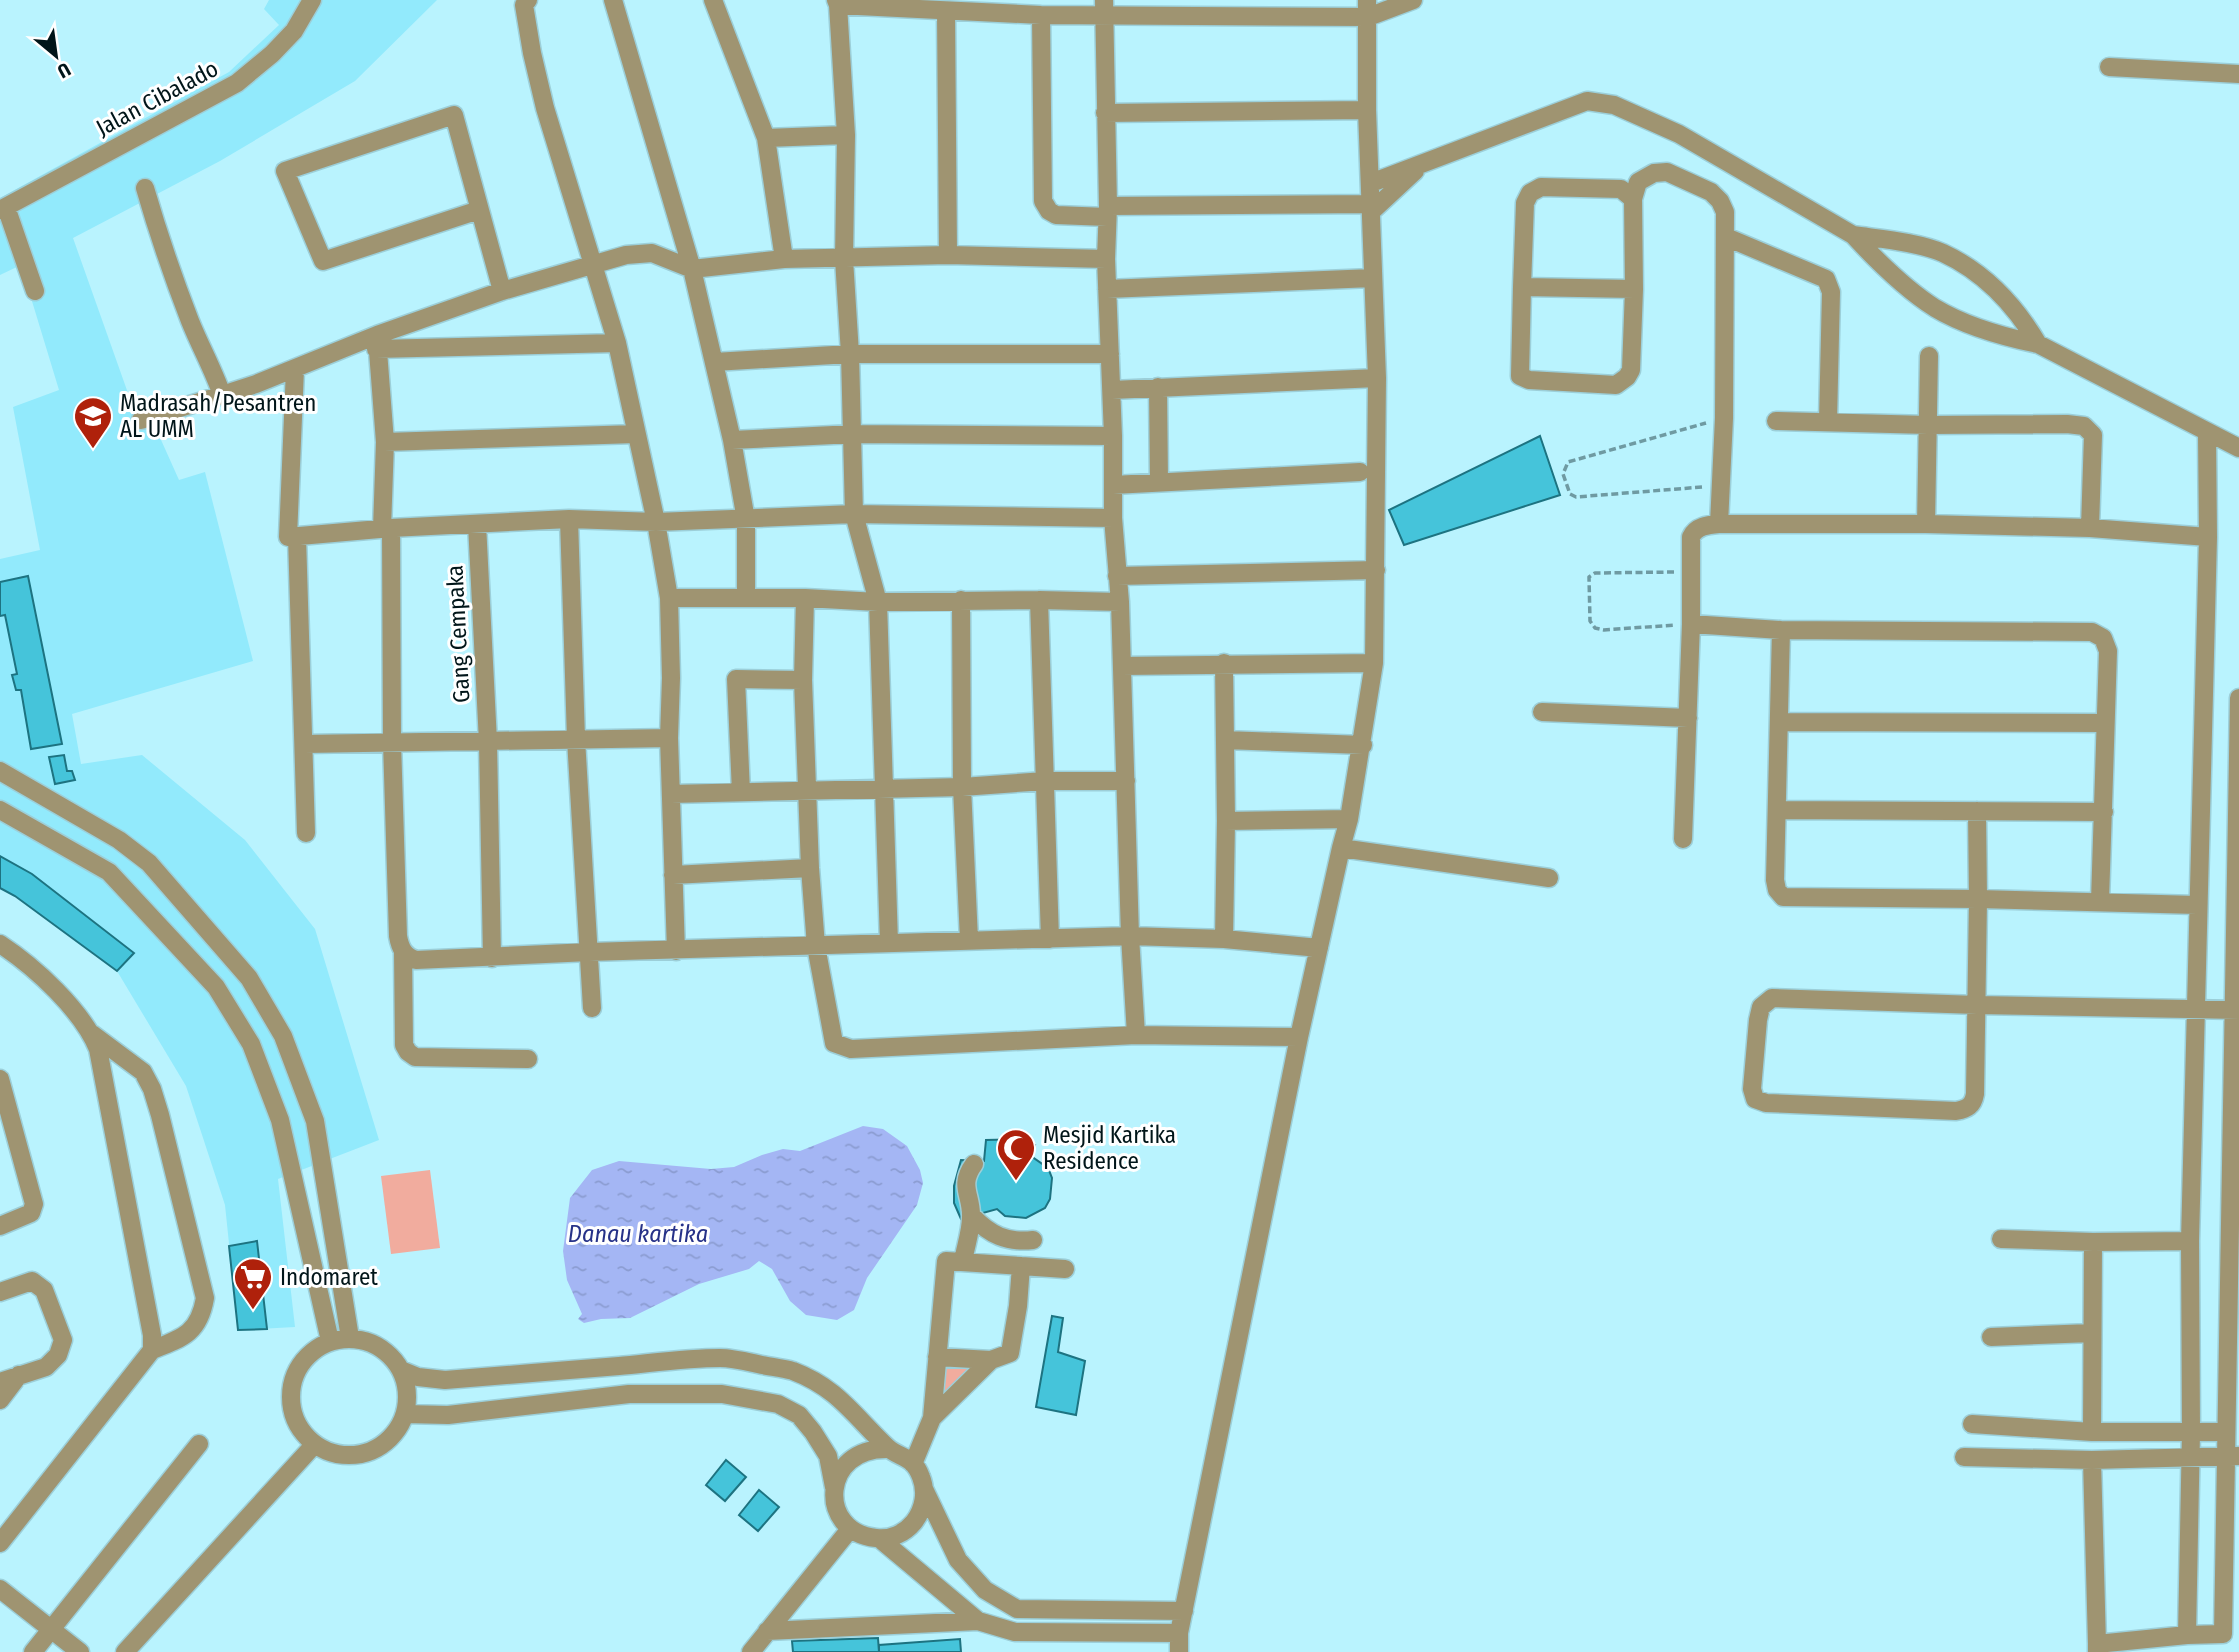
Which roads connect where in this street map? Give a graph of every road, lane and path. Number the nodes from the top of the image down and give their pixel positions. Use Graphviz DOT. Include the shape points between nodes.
graph roads {
  1 [pos="312,0"];
  2 [pos="528,0"];
  3 [pos="613,0"];
  4 [pos="713,0"];
  5 [pos="1413,0"];
  6 [pos="837,2"];
  7 [pos="1104,8"];
  8 [pos="1367,9"];
  9 [pos="946,11"];
  10 [pos="1041,15"];
  11 [pos="2109,66"];
  12 [pos="2239,74"];
  13 [pos="1367,110"];
  14 [pos="1105,113"];
  15 [pos="846,135"];
  16 [pos="765,138"];
  17 [pos="1420,166"];
  18 [pos="1371,183"];
  19 [pos="145,188"];
  20 [pos="1633,199"];
  21 [pos="1371,207"];
  22 [pos="3,209"];
  23 [pos="479,211"];
  24 [pos="1107,211"];
  25 [pos="1853,235"];
  26 [pos="1726,237"];
  27 [pos="948,255"];
  28 [pos="784,259"];
  29 [pos="844,259"];
  30 [pos="1106,259"];
  31 [pos="591,263"];
  32 [pos="692,269"];
  33 [pos="1372,278"];
  34 [pos="1522,287"];
  35 [pos="1107,289"];
  36 [pos="1634,289"];
  37 [pos="35,291"];
  38 [pos="502,291"];
  39 [pos="377,342"];
  40 [pos="617,343"];
  41 [pos="2038,344"];
  42 [pos="850,354"];
  43 [pos="1110,354"];
  44 [pos="1929,356"];
  45 [pos="714,362"];
  46 [pos="295,369"];
  47 [pos="1377,378"];
  48 [pos="1158,387"];
  49 [pos="1112,390"];
  50 [pos="222,395"];
  51 [pos="1724,418"];
  52 [pos="141,420"];
  53 [pos="1776,421"];
  54 [pos="1828,421"];
  55 [pos="1928,425"];
  56 [pos="2207,433"];
  57 [pos="854,434"];
  58 [pos="636,435"];
  59 [pos="1114,436"];
  60 [pos="732,440"];
  61 [pos="384,442"];
  62 [pos="2239,449"];
  63 [pos="1360,472"];
  64 [pos="1159,482"];
  65 [pos="1113,485"];
  66 [pos="1721,485"];
  67 [pos="854,514"];
  68 [pos="1113,517"];
  69 [pos="569,519"];
  70 [pos="746,520"];
  71 [pos="656,522"];
  72 [pos="477,524"];
  73 [pos="1719,524"];
  74 [pos="1926,524"];
  75 [pos="2090,528"];
  76 [pos="387,529"];
  77 [pos="297,537"];
  78 [pos="2208,537"];
  79 [pos="1376,569"];
  80 [pos="1692,573"];
  81 [pos="1117,576"];
  82 [pos="746,597"];
  83 [pos="669,598"];
  84 [pos="805,598"];
  85 [pos="961,600"];
  86 [pos="1039,600"];
  87 [pos="878,602"];
  88 [pos="1120,602"];
  89 [pos="1691,624"];
  90 [pos="1781,630"];
  91 [pos="1224,663"];
  92 [pos="1374,663"];
  93 [pos="1122,666"];
  94 [pos="803,680"];
  95 [pos="2239,698"];
  96 [pos="1542,712"];
  97 [pos="1688,718"];
  98 [pos="1780,722"];
  99 [pos="2104,723"];
  100 [pos="669,738"];
  101 [pos="576,740"];
  102 [pos="1225,740"];
  103 [pos="392,742"];
  104 [pos="488,742"];
  105 [pos="304,744"];
  106 [pos="1363,745"];
  107 [pos="0,771"];
  108 [pos="1126,780"];
  109 [pos="1045,781"];
  110 [pos="962,787"];
  111 [pos="885,788"];
  112 [pos="808,791"];
  113 [pos="741,792"];
  114 [pos="671,794"];
  115 [pos="0,810"];
  116 [pos="1779,810"];
  117 [pos="1977,811"];
  118 [pos="2104,812"];
  119 [pos="1349,819"];
  120 [pos="1226,821"];
  121 [pos="306,833"];
  122 [pos="1683,839"];
  123 [pos="1341,848"];
  124 [pos="810,869"];
  125 [pos="673,875"];
  126 [pos="1549,878"];
  127 [pos="1978,899"];
  128 [pos="2100,901"];
  129 [pos="2197,905"];
  130 [pos="1130,936"];
  131 [pos="1051,939"];
  132 [pos="1224,939"];
  133 [pos="969,940"];
  134 [pos="889,943"];
  135 [pos="0,944"];
  136 [pos="816,946"];
  137 [pos="1319,948"];
  138 [pos="403,951"];
  139 [pos="676,951"];
  140 [pos="589,952"];
  141 [pos="492,958"];
  142 [pos="1977,1005"];
  143 [pos="592,1008"];
  144 [pos="2195,1009"];
  145 [pos="2236,1009"];
  146 [pos="92,1034"];
  147 [pos="1136,1035"];
  148 [pos="1299,1037"];
  149 [pos="528,1059"];
  150 [pos="0,1079"];
  151 [pos="2235,1110"];
  152 [pos="5,1123"];
  153 [pos="974,1164"];
  154 [pos="972,1216"];
  155 [pos="0,1226"];
  156 [pos="2001,1239"];
  157 [pos="1033,1240"];
  158 [pos="2190,1241"];
  159 [pos="2093,1242"];
  160 [pos="962,1262"];
  161 [pos="1021,1266"];
  162 [pos="1065,1269"];
  163 [pos="0,1292"];
  164 [pos="2091,1333"];
  165 [pos="1991,1337"];
  166 [pos="351,1338"];
  167 [pos="330,1341"];
  168 [pos="152,1350"];
  169 [pos="937,1357"];
  170 [pos="991,1360"];
  171 [pos="401,1370"];
  172 [pos="19,1375"];
  173 [pos="0,1382"];
  174 [pos="0,1401"];
  175 [pos="405,1414"];
  176 [pos="932,1418"];
  177 [pos="1972,1424"];
  178 [pos="2092,1432"];
  179 [pos="2191,1432"];
  180 [pos="2225,1432"];
  181 [pos="198,1444"];
  182 [pos="314,1445"];
  183 [pos="889,1449"];
  184 [pos="2232,1456"];
  185 [pos="1964,1457"];
  186 [pos="2190,1458"];
  187 [pos="2092,1461"];
  188 [pos="913,1464"];
  189 [pos="834,1487"];
  190 [pos="924,1489"];
  191 [pos="850,1529"];
  192 [pos="880,1539"];
  193 [pos="0,1543"];
  194 [pos="0,1589"];
  195 [pos="1184,1611"];
  196 [pos="978,1620"];
  197 [pos="51,1630"];
  198 [pos="768,1631"];
  199 [pos="1179,1633"];
  200 [pos="2187,1635"];
  201 [pos="2231,1635"];
  202 [pos="2097,1648"];
  203 [pos="33,1652"];
  204 [pos="80,1652"];
  205 [pos="125,1652"];
  206 [pos="751,1652"];
  207 [pos="1180,1652"];
  1 -- 22 [label="street, Jalan Cibalado" via="293,31 237,83"];
  2 -- 31 [label="street" via="524,12 545,108"];
  3 -- 32 [label="street"];
  4 -- 16 [label="street"];
  5 -- 8 [label="street"];
  6 -- 9 [label="street"];
  6 -- 15 [label="street"];
  7 -- 8 [label="street"];
  7 -- 10 [label="street"];
  7 -- 14 [label="street"];
  8 -- 13 [label="street"];
  9 -- 10 [label="street"];
  9 -- 27 [label="street"];
  10 -- 24 [label="street" via="1043,201 1056,215"];
  11 -- 12 [label="street"];
  13 -- 14 [label="street"];
  13 -- 18 [label="street"];
  14 -- 24 [label="street"];
  15 -- 16 [label="street"];
  15 -- 29 [label="street"];
  16 -- 28 [label="street"];
  17 -- 18 [label="street"];
  17 -- 21 [label="street"];
  17 -- 25 [label="street" via="1587,101 1614,105 1679,134"];
  18 -- 21 [label="street"];
  19 -- 50 [label="street" via="172,271"];
  20 -- 26 [label="street" via="1638,182 1667,172 1711,192 1720,201"];
  20 -- 34 [label="street" via="1621,189 1605,188 1541,187 1530,193 1525,203"];
  20 -- 36 [label="street"];
  21 -- 24 [label="street"];
  21 -- 33 [label="street"];
  22 -- 37 [label="street"];
  23 -- 23 [label="street" via="454,115 285,172 323,261"];
  23 -- 38 [label="street"];
  24 -- 30 [label="street"];
  25 -- 41 [label="street" via="1935,308 1964,322"];
  25 -- 41 [label="street" via="1940,252 1972,269 2012,306"];
  26 -- 51 [label="street"];
  26 -- 54 [label="street" via="1826,279 1831,292"];
  27 -- 29 [label="street"];
  27 -- 30 [label="street"];
  28 -- 29 [label="street"];
  28 -- 32 [label="street"];
  29 -- 42 [label="street"];
  30 -- 35 [label="street"];
  31 -- 32 [label="street" via="652,253"];
  31 -- 38 [label="street"];
  31 -- 40 [label="street"];
  32 -- 45 [label="street"];
  33 -- 35 [label="street"];
  33 -- 47 [label="street"];
  34 -- 36 [label="street"];
  34 -- 36 [label="street" via="1520,376 1616,385 1631,370"];
  35 -- 43 [label="street"];
  38 -- 39 [label="street"];
  39 -- 40 [label="street"];
  39 -- 46 [label="street"];
  39 -- 61 [label="street"];
  40 -- 58 [label="street"];
  41 -- 56 [label="street"];
  42 -- 43 [label="street"];
  42 -- 45 [label="street"];
  42 -- 57 [label="street"];
  43 -- 49 [label="street"];
  44 -- 55 [label="street"];
  45 -- 60 [label="street"];
  46 -- 50 [label="street"];
  46 -- 77 [label="street" via="288,537"];
  47 -- 48 [label="street"];
  47 -- 79 [label="street"];
  48 -- 49 [label="street"];
  48 -- 64 [label="street"];
  49 -- 59 [label="street"];
  50 -- 52 [label="street"];
  51 -- 66 [label="street"];
  51 -- 66 [label="path" via="1568,462 1563,474 1570,494 1576,497"];
  53 -- 54 [label="street"];
  54 -- 55 [label="street"];
  55 -- 74 [label="street"];
  55 -- 75 [label="street" via="2084,426 2092,435"];
  56 -- 62 [label="street"];
  56 -- 78 [label="street"];
  57 -- 59 [label="street"];
  57 -- 60 [label="street"];
  57 -- 67 [label="street"];
  58 -- 61 [label="street"];
  58 -- 71 [label="street"];
  59 -- 65 [label="street"];
  60 -- 70 [label="street"];
  61 -- 76 [label="street"];
  63 -- 64 [label="street"];
  64 -- 65 [label="street"];
  65 -- 68 [label="street"];
  66 -- 73 [label="street"];
  67 -- 68 [label="street"];
  67 -- 70 [label="street"];
  67 -- 87 [label="street"];
  68 -- 81 [label="street"];
  69 -- 71 [label="street"];
  69 -- 72 [label="street"];
  69 -- 101 [label="street"];
  70 -- 71 [label="street"];
  70 -- 82 [label="street"];
  71 -- 83 [label="street"];
  72 -- 76 [label="street"];
  72 -- 104 [label="street, Gang Cempaka"];
  73 -- 74 [label="street"];
  73 -- 80 [label="street" via="1693,533"];
  74 -- 75 [label="street"];
  75 -- 78 [label="street"];
  76 -- 77 [label="street"];
  76 -- 103 [label="street"];
  77 -- 105 [label="street"];
  78 -- 129 [label="street"];
  79 -- 81 [label="street"];
  79 -- 92 [label="street"];
  80 -- 89 [label="street"];
  80 -- 89 [label="path" via="1604,572 1589,577 1590,621 1595,628"];
  81 -- 88 [label="street"];
  82 -- 83 [label="street"];
  82 -- 84 [label="street"];
  83 -- 100 [label="street"];
  84 -- 87 [label="street"];
  84 -- 94 [label="street"];
  85 -- 86 [label="street"];
  85 -- 87 [label="street"];
  85 -- 110 [label="street"];
  86 -- 88 [label="street"];
  86 -- 109 [label="street"];
  87 -- 111 [label="street"];
  88 -- 93 [label="street"];
  89 -- 90 [label="street"];
  89 -- 97 [label="street"];
  90 -- 98 [label="street"];
  90 -- 99 [label="street" via="2092,632 2103,638 2108,651"];
  91 -- 92 [label="street"];
  91 -- 93 [label="street"];
  91 -- 102 [label="street"];
  92 -- 106 [label="street"];
  93 -- 108 [label="street"];
  94 -- 112 [label="street"];
  94 -- 113 [label="street" via="736,679"];
  95 -- 145 [label="street"];
  96 -- 97 [label="street"];
  97 -- 122 [label="street"];
  98 -- 99 [label="street"];
  98 -- 116 [label="street"];
  99 -- 118 [label="street"];
  100 -- 101 [label="street"];
  100 -- 114 [label="street"];
  101 -- 104 [label="street"];
  101 -- 140 [label="street"];
  102 -- 106 [label="street"];
  102 -- 120 [label="street"];
  103 -- 104 [label="street"];
  103 -- 105 [label="street"];
  103 -- 138 [label="street" via="398,936"];
  104 -- 141 [label="street, Gang Cempaka"];
  105 -- 121 [label="street"];
  106 -- 119 [label="street"];
  107 -- 166 [label="street" via="119,840 149,863 249,978 283,1036 315,1121"];
  108 -- 109 [label="street"];
  108 -- 130 [label="street"];
  109 -- 110 [label="street"];
  109 -- 131 [label="street"];
  110 -- 111 [label="street"];
  110 -- 133 [label="street"];
  111 -- 112 [label="street"];
  111 -- 134 [label="street"];
  112 -- 113 [label="street"];
  112 -- 124 [label="street"];
  113 -- 114 [label="street"];
  114 -- 125 [label="street"];
  115 -- 167 [label="street" via="109,872 216,987 251,1044 280,1121"];
  116 -- 117 [label="street"];
  116 -- 127 [label="street" via="1775,880 1783,897"];
  117 -- 118 [label="street"];
  117 -- 127 [label="street"];
  118 -- 128 [label="street"];
  119 -- 120 [label="street"];
  119 -- 123 [label="street"];
  120 -- 132 [label="street"];
  123 -- 126 [label="street"];
  123 -- 137 [label="street"];
  124 -- 125 [label="street"];
  124 -- 136 [label="street"];
  125 -- 139 [label="street"];
  127 -- 128 [label="street"];
  127 -- 142 [label="street"];
  128 -- 129 [label="street"];
  129 -- 144 [label="street"];
  130 -- 131 [label="street"];
  130 -- 132 [label="street"];
  130 -- 147 [label="street"];
  131 -- 133 [label="street"];
  132 -- 137 [label="street"];
  133 -- 134 [label="street"];
  134 -- 136 [label="street"];
  135 -- 146 [label="street" via="21,958"];
  136 -- 139 [label="street"];
  136 -- 147 [label="street" via="832,1035 840,1047"];
  137 -- 148 [label="street"];
  138 -- 141 [label="street" via="416,960"];
  138 -- 149 [label="street" via="404,1045 408,1052 415,1057"];
  139 -- 140 [label="street"];
  140 -- 141 [label="street"];
  140 -- 143 [label="street"];
  142 -- 142 [label="street" via="1772,998 1761,1007 1758,1020 1755,1099 1915,1110 1968,1108 1974,1098"];
  142 -- 144 [label="street"];
  144 -- 145 [label="street"];
  144 -- 158 [label="street"];
  145 -- 151 [label="street"];
  146 -- 168 [label="street"];
  146 -- 168 [label="street" via="143,1072 152,1089 205,1297 202,1315 194,1326 181,1339"];
  147 -- 148 [label="street"];
  148 -- 195 [label="street"];
  150 -- 152 [label="street"];
  151 -- 180 [label="street"];
  152 -- 155 [label="street" via="34,1204 31,1213"];
  153 -- 154 [label="street" via="965,1186"];
  154 -- 157 [label="street" via="997,1235 1015,1242"];
  154 -- 160 [label="street"];
  156 -- 159 [label="street"];
  158 -- 159 [label="street"];
  158 -- 179 [label="street"];
  159 -- 164 [label="street"];
  160 -- 161 [label="street"];
  160 -- 169 [label="street" via="946,1261"];
  161 -- 162 [label="street"];
  161 -- 170 [label="street" via="1010,1353"];
  163 -- 172 [label="street" via="32,1280 44,1290 63,1340 58,1355 46,1367"];
  164 -- 165 [label="street"];
  164 -- 178 [label="street"];
  166 -- 167 [label="street"];
  166 -- 171 [label="street" via="370,1341 389,1353"];
  167 -- 182 [label="street" via="307,1354 293,1376 289,1401 297,1426"];
  168 -- 193 [label="street"];
  169 -- 170 [label="street"];
  169 -- 176 [label="street"];
  170 -- 176 [label="street"];
  171 -- 175 [label="street" via="408,1391"];
  171 -- 183 [label="street" via="444,1380 722,1358 791,1370 821,1383"];
  172 -- 173 [label="street"];
  172 -- 174 [label="street"];
  175 -- 182 [label="street" via="395,1433 378,1448 357,1455 334,1454"];
  175 -- 189 [label="street" via="448,1415 629,1394 722,1394 778,1404 799,1415 828,1456"];
  176 -- 188 [label="street"];
  177 -- 178 [label="street"];
  178 -- 179 [label="street"];
  179 -- 180 [label="street"];
  179 -- 186 [label="street"];
  180 -- 184 [label="street"];
  181 -- 197 [label="street"];
  182 -- 205 [label="street"];
  183 -- 188 [label="street"];
  183 -- 189 [label="street" via="868,1450 849,1460"];
  184 -- 186 [label="street"];
  184 -- 201 [label="street"];
  185 -- 187 [label="street"];
  186 -- 187 [label="street"];
  186 -- 200 [label="street"];
  187 -- 202 [label="street"];
  188 -- 190 [label="street"];
  189 -- 191 [label="street" via="840,1517"];
  190 -- 192 [label="street" via="918,1517 909,1528"];
  190 -- 195 [label="street" via="958,1560 985,1590 1017,1609"];
  191 -- 192 [label="street"];
  191 -- 198 [label="street"];
  192 -- 196 [label="street"];
  194 -- 197 [label="street"];
  195 -- 199 [label="street"];
  196 -- 198 [label="street"];
  196 -- 199 [label="street" via="1015,1632"];
  197 -- 203 [label="street"];
  197 -- 204 [label="street"];
  198 -- 206 [label="street"];
  199 -- 207 [label="street"];
  200 -- 201 [label="street"];
  200 -- 202 [label="street"];
}
